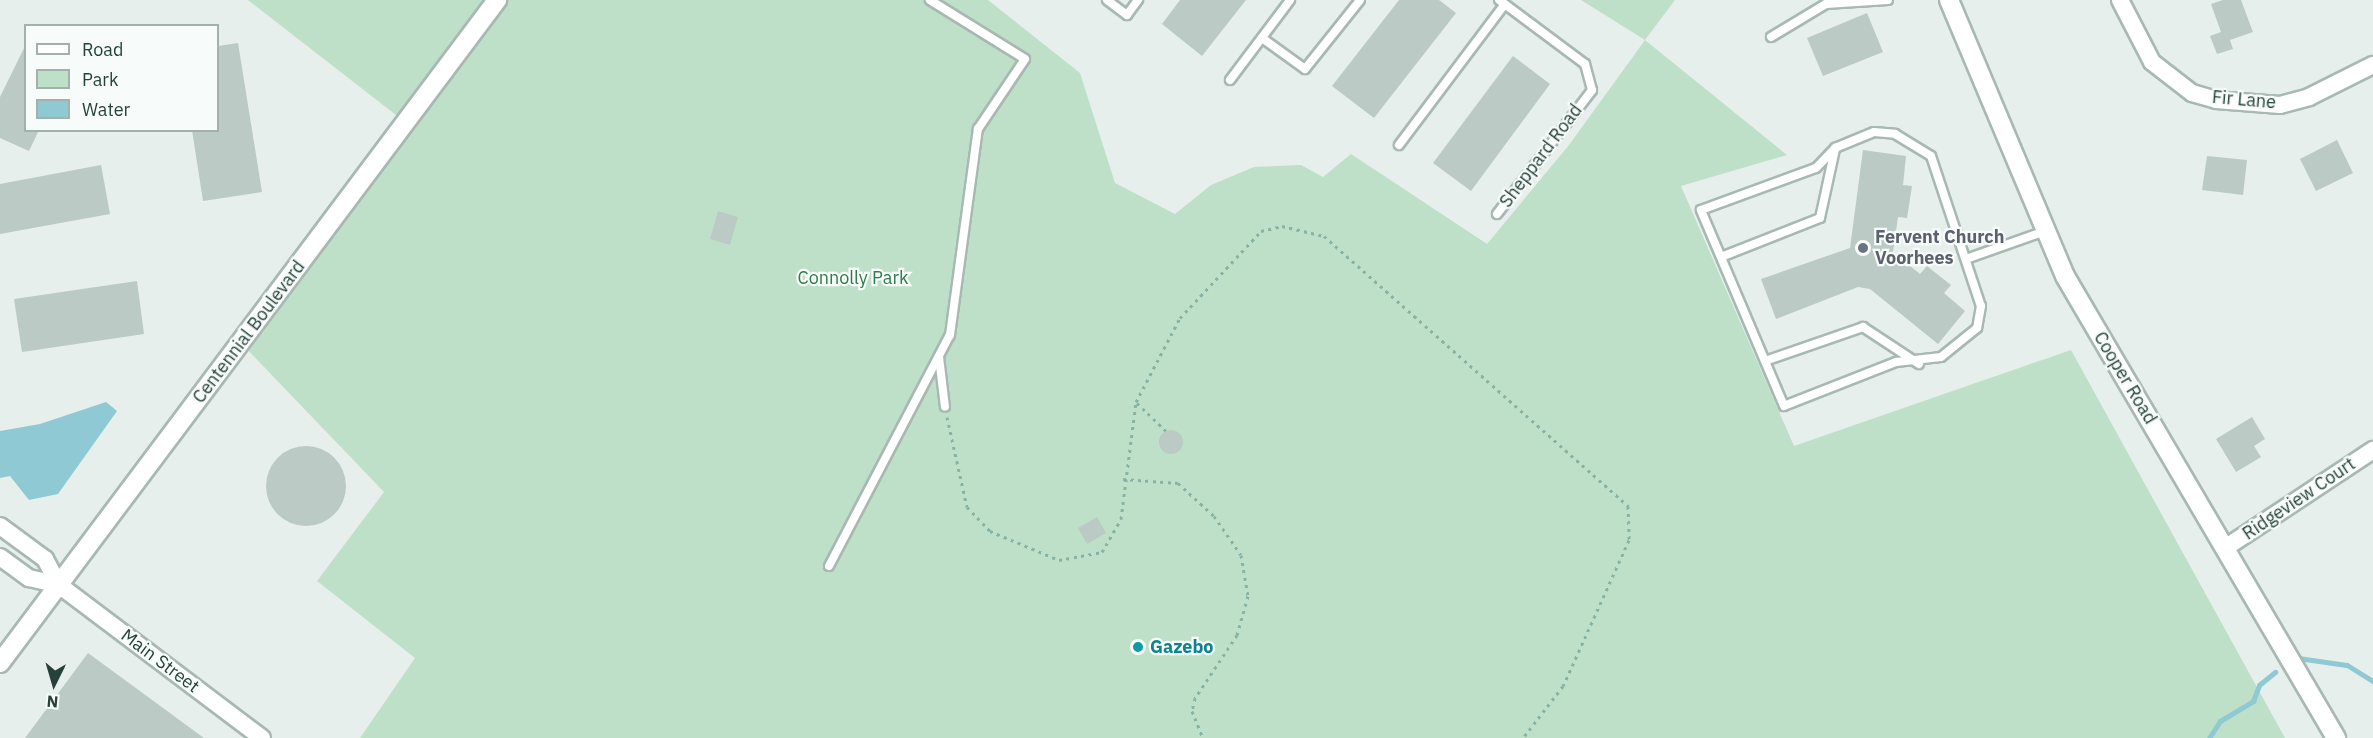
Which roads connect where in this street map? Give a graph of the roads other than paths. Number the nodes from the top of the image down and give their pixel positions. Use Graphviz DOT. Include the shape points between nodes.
graph roads {
  1 [pos="497,0"];
  2 [pos="930,0"];
  3 [pos="1107,0"];
  4 [pos="1138,0"];
  5 [pos="1290,0"];
  6 [pos="1360,0"];
  7 [pos="1888,0"];
  8 [pos="1949,0"];
  9 [pos="2120,0"];
  10 [pos="1502,2"];
  11 [pos="1771,37"];
  12 [pos="1262,38"];
  13 [pos="2373,65"];
  14 [pos="1230,80"];
  15 [pos="1399,145"];
  16 [pos="1835,148"];
  17 [pos="1497,214"];
  18 [pos="2045,231"];
  19 [pos="1720,257"];
  20 [pos="1966,259"];
  21 [pos="939,356"];
  22 [pos="1765,361"];
  23 [pos="1919,364"];
  24 [pos="945,406"];
  25 [pos="2373,450"];
  26 [pos="0,526"];
  27 [pos="2225,548"];
  28 [pos="0,557"];
  29 [pos="829,566"];
  30 [pos="59,585"];
  31 [pos="0,663"];
  32 [pos="262,738"];
  33 [pos="2336,738"];
  1 -- 30 [label="street, Centennial Boulevard"];
  2 -- 21 [label="lane" via="1026,59 978,129 950,335"];
  3 -- 4 [label="lane" via="1127,15"];
  5 -- 12 [label="lane"];
  6 -- 12 [label="lane" via="1305,69"];
  7 -- 11 [label="lane" via="1826,4"];
  8 -- 18 [label="street, Cooper Road"];
  9 -- 13 [label="street, Fir Lane" via="2152,62 2192,93 2216,100 2280,105 2309,97"];
  10 -- 15 [label="lane"];
  10 -- 17 [label="lane, Sheppard Road" via="1585,64 1592,90"];
  12 -- 14 [label="lane"];
  16 -- 19 [label="lane" via="1820,218"];
  16 -- 19 [label="lane" via="1816,168 1701,210"];
  16 -- 20 [label="lane" via="1874,132 1915,142 1931,156"];
  18 -- 20 [label="lane"];
  18 -- 27 [label="street, Cooper Road" via="2065,276"];
  19 -- 22 [label="lane"];
  20 -- 23 [label="lane" via="1982,306 1977,328 1961,345"];
  21 -- 24 [label="lane"];
  21 -- 29 [label="lane"];
  22 -- 23 [label="lane" via="1863,327"];
  22 -- 23 [label="lane" via="1784,406 1896,362"];
  25 -- 27 [label="street, Ridgeview Court"];
  26 -- 30 [label="street, Main Street" via="45,559"];
  27 -- 33 [label="street, Cooper Road"];
  28 -- 30 [label="street, Main Street" via="29,578"];
  30 -- 31 [label="street, Centennial Boulevard"];
  30 -- 32 [label="street, Main Street"];
}
